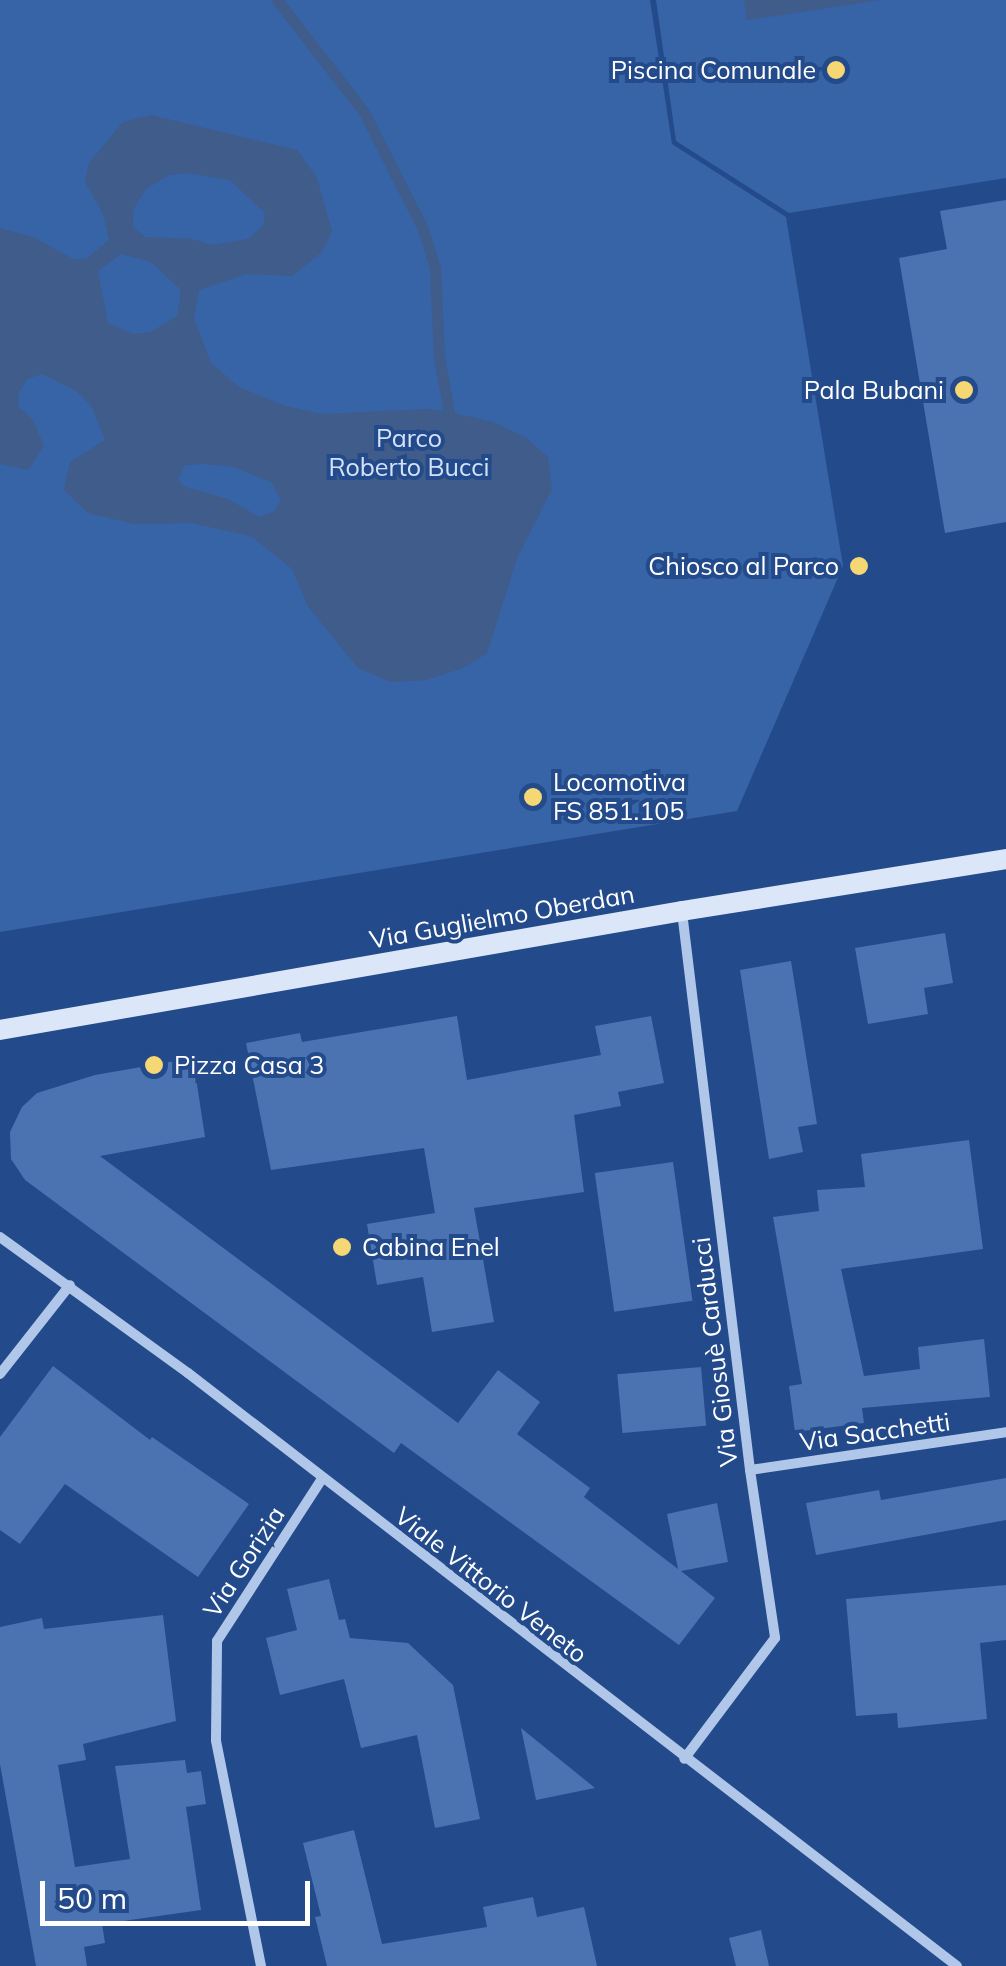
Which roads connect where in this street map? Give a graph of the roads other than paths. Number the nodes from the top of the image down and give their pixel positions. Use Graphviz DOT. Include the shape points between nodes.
graph roads {
  1 [pos="1006,860"];
  2 [pos="682,910"];
  3 [pos="2,1031"];
  4 [pos="0,1237"];
  5 [pos="70,1285"];
  6 [pos="0,1374"];
  7 [pos="1006,1432"];
  8 [pos="750,1470"];
  9 [pos="322,1480"];
  10 [pos="684,1759"];
  11 [pos="261,1966"];
  12 [pos="957,1966"];
  1 -- 2 [label="main road, Via Guglielmo Oberdan"];
  2 -- 3 [label="main road, Via Guglielmo Oberdan"];
  2 -- 8 [label="street, Via Giosuè Carducci"];
  4 -- 5 [label="street, Viale Vittorio Veneto"];
  5 -- 6 [label="street"];
  5 -- 9 [label="street, Viale Vittorio Veneto"];
  7 -- 8 [label="street, Via Sacchetti"];
  8 -- 10 [label="street, Via Giosuè Carducci" via="775,1638"];
  9 -- 10 [label="street, Viale Vittorio Veneto"];
  9 -- 11 [label="street, Via Gorizia" via="217,1642 216,1740"];
  10 -- 12 [label="street, Viale Vittorio Veneto"];
}
